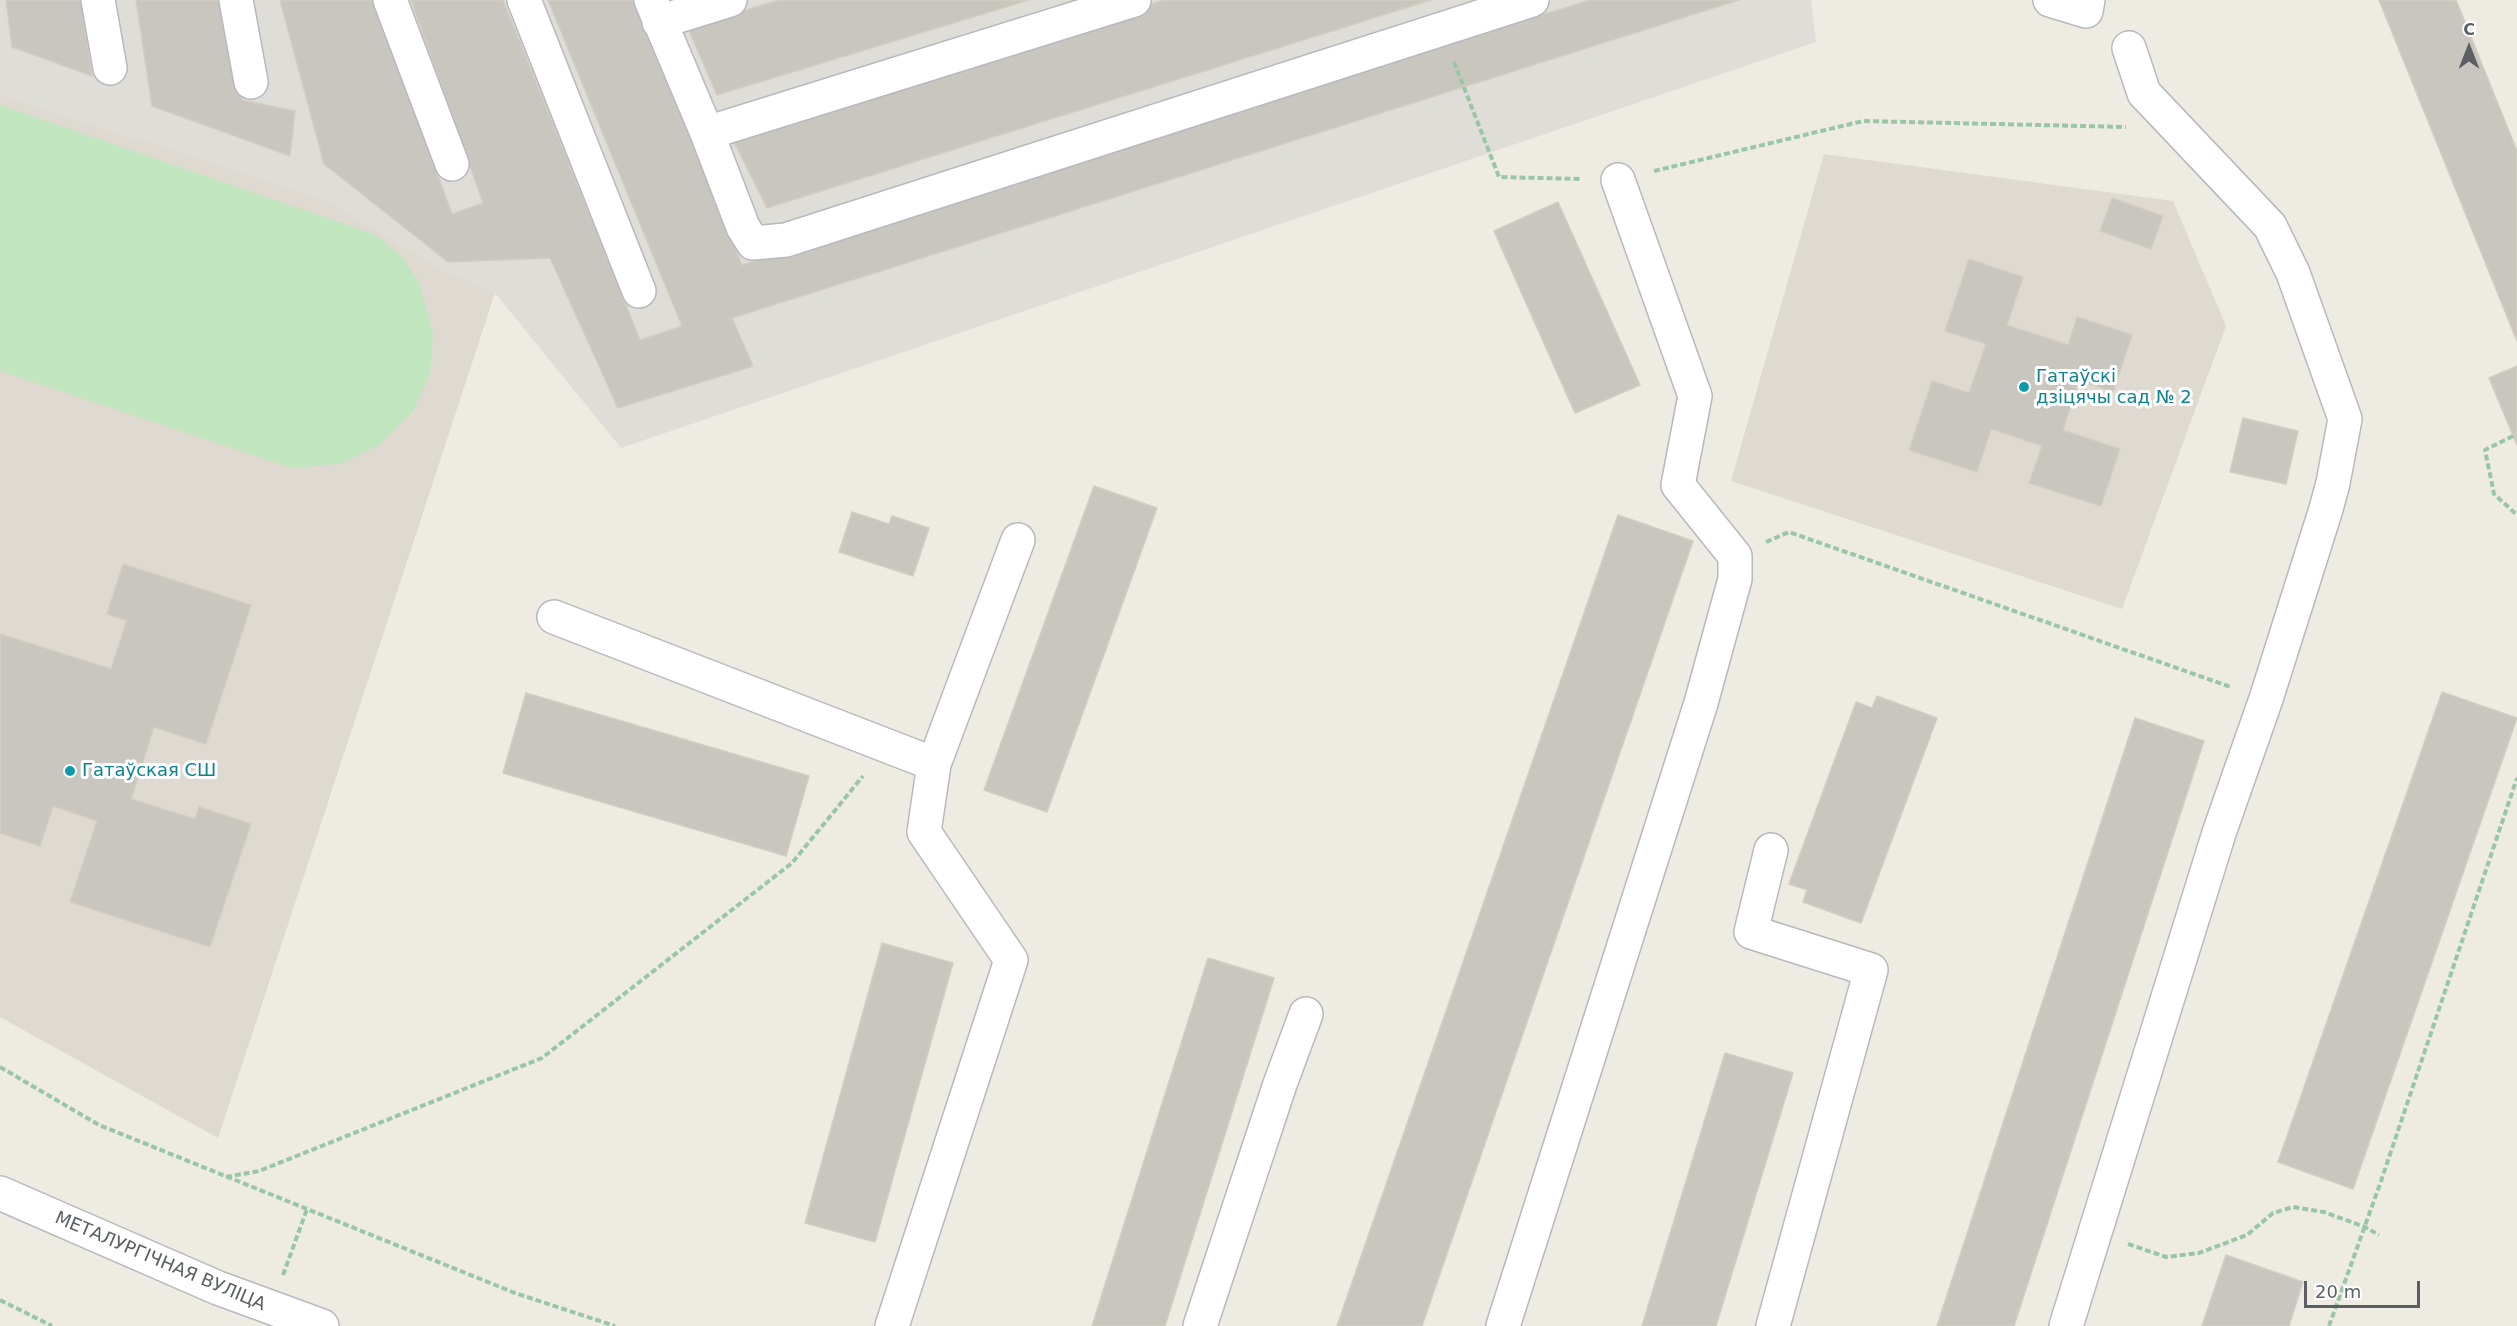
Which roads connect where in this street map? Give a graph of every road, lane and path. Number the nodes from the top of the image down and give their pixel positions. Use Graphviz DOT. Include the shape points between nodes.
graph roads {
  1 [pos="98,0"];
  2 [pos="236,0"];
  3 [pos="390,0"];
  4 [pos="524,0"];
  5 [pos="730,0"];
  6 [pos="1134,0"];
  7 [pos="1532,0"];
  8 [pos="2050,0"];
  9 [pos="2088,0"];
  10 [pos="655,11"];
  11 [pos="1442,31"];
  12 [pos="2129,48"];
  13 [pos="110,68"];
  14 [pos="250,82"];
  15 [pos="2175,125"];
  16 [pos="707,133"];
  17 [pos="452,164"];
  18 [pos="1618,180"];
  19 [pos="639,291"];
  20 [pos="2513,436"];
  21 [pos="2517,515"];
  22 [pos="1018,540"];
  23 [pos="1736,556"];
  24 [pos="554,617"];
  25 [pos="2266,699"];
  26 [pos="888,746"];
  27 [pos="934,764"];
  28 [pos="2517,778"];
  29 [pos="1772,850"];
  30 [pos="1306,1014"];
  31 [pos="0,1067"];
  32 [pos="226,1177"];
  33 [pos="0,1193"];
  34 [pos="307,1209"];
  35 [pos="2365,1227"];
  36 [pos="2379,1235"];
  37 [pos="2126,1243"];
  38 [pos="0,1300"];
  39 [pos="271,1308"];
  40 [pos="52,1326"];
  41 [pos="322,1326"];
  42 [pos="615,1326"];
  43 [pos="892,1326"];
  44 [pos="1200,1326"];
  45 [pos="1503,1326"];
  46 [pos="1773,1326"];
  47 [pos="2066,1326"];
  48 [pos="2329,1326"];
  1 -- 13 [label="street"];
  2 -- 14 [label="street"];
  3 -- 17 [label="street"];
  4 -- 19 [label="street"];
  5 -- 10 [label="street"];
  6 -- 16 [label="street"];
  7 -- 11 [label="street"];
  8 -- 9 [label="street" via="2086,11"];
  10 -- 16 [label="street"];
  11 -- 16 [label="street" via="786,240 753,243 743,227"];
  11 -- 18 [label="path" via="1499,177"];
  12 -- 15 [label="street" via="2144,93"];
  15 -- 18 [label="path" via="1863,121"];
  15 -- 25 [label="street" via="2270,226 2293,273 2345,419 2333,483"];
  18 -- 23 [label="street" via="1695,396 1678,485"];
  20 -- 21 [label="path" via="2485,450 2494,494"];
  22 -- 27 [label="street"];
  23 -- 25 [label="path" via="1789,532"];
  23 -- 45 [label="street" via="1735,579 1701,703"];
  24 -- 26 [label="street"];
  25 -- 47 [label="street" via="2219,833"];
  26 -- 27 [label="street"];
  26 -- 32 [label="path" via="792,863 542,1058 259,1171"];
  27 -- 43 [label="street" via="924,831 1011,960"];
  28 -- 35 [label="path"];
  29 -- 46 [label="street" via="1751,932 1871,970"];
  30 -- 44 [label="street"];
  31 -- 32 [label="path" via="99,1125"];
  32 -- 34 [label="path"];
  33 -- 39 [label="street, МЕТАЛУРГІЧНАЯ ВУЛІЦА"];
  34 -- 39 [label="path"];
  34 -- 42 [label="path" via="515,1293"];
  35 -- 36 [label="path"];
  35 -- 37 [label="path" via="2324,1212 2294,1207 2273,1214 2247,1235 2199,1253 2166,1257"];
  35 -- 48 [label="path"];
  38 -- 40 [label="path"];
  39 -- 41 [label="street, МЕТАЛУРГІЧНАЯ ВУЛІЦА"];
}
